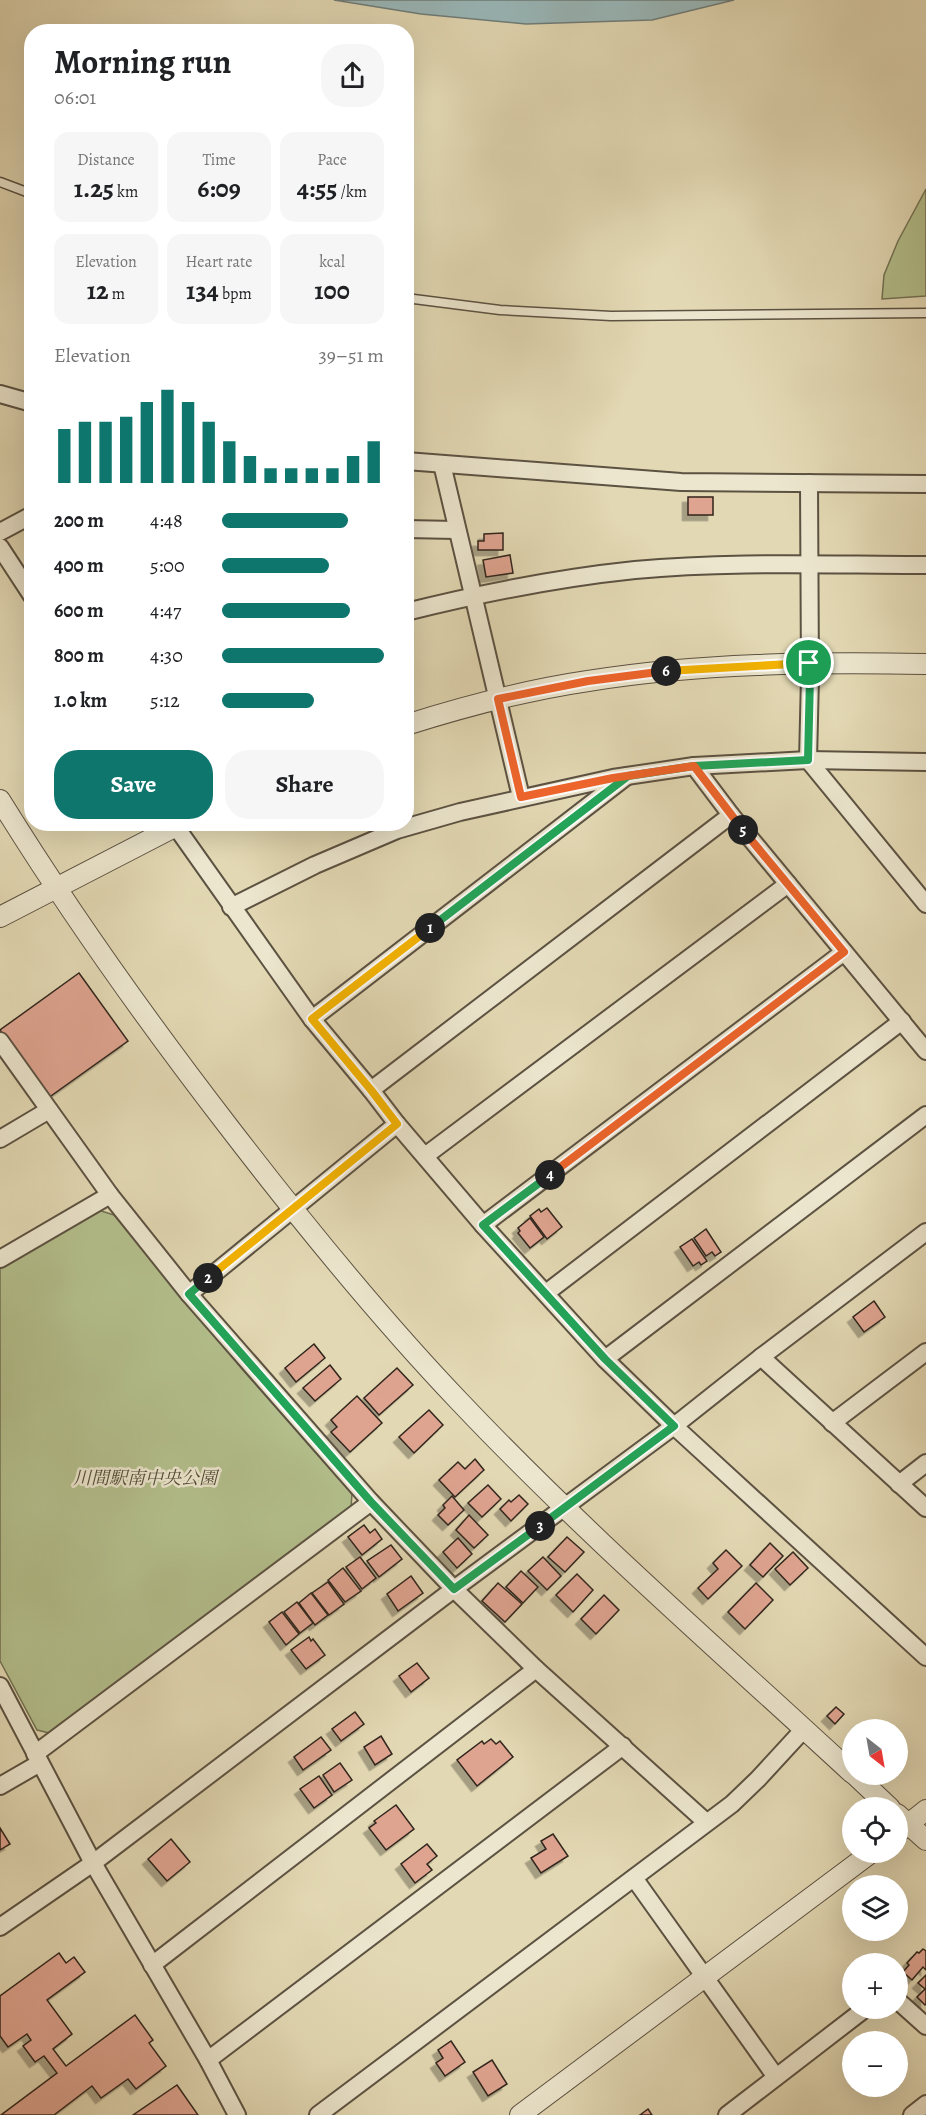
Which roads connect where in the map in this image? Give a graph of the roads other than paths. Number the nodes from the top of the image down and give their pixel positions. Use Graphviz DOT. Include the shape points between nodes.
graph roads {
  1 [pos="0,182"];
  2 [pos="24,191"];
  3 [pos="414,299"];
  4 [pos="926,313"];
  5 [pos="0,394"];
  6 [pos="24,401"];
  7 [pos="414,462"];
  8 [pos="442,464"];
  9 [pos="809,483"];
  10 [pos="926,484"];
  11 [pos="24,519"];
  12 [pos="414,529"];
  13 [pos="456,530"];
  14 [pos="0,532"];
  15 [pos="0,547"];
  16 [pos="808,565"];
  17 [pos="926,565"];
  18 [pos="24,584"];
  19 [pos="473,596"];
  20 [pos="414,610"];
  21 [pos="809,663"];
  22 [pos="926,664"];
  23 [pos="498,699"];
  24 [pos="414,723"];
  25 [pos="808,760"];
  26 [pos="926,762"];
  27 [pos="694,766"];
  28 [pos="628,776"];
  29 [pos="521,797"];
  30 [pos="0,800"];
  31 [pos="731,815"];
  32 [pos="414,825"];
  33 [pos="164,831"];
  34 [pos="182,831"];
  35 [pos="395,831"];
  36 [pos="788,884"];
  37 [pos="55,888"];
  38 [pos="926,904"];
  39 [pos="231,907"];
  40 [pos="0,917"];
  41 [pos="844,952"];
  42 [pos="312,1019"];
  43 [pos="902,1021"];
  44 [pos="2,1048"];
  45 [pos="926,1051"];
  46 [pos="371,1090"];
  47 [pos="49,1110"];
  48 [pos="926,1115"];
  49 [pos="397,1124"];
  50 [pos="0,1139"];
  51 [pos="425,1156"];
  52 [pos="110,1195"];
  53 [pos="292,1210"];
  54 [pos="483,1225"];
  55 [pos="926,1232"];
  56 [pos="0,1259"];
  57 [pos="546,1293"];
  58 [pos="189,1294"];
  59 [pos="926,1352"];
  60 [pos="761,1357"];
  61 [pos="605,1359"];
  62 [pos="832,1423"];
  63 [pos="674,1426"];
  64 [pos="926,1463"];
  65 [pos="899,1484"];
  66 [pos="371,1502"];
  67 [pos="564,1508"];
  68 [pos="926,1508"];
  69 [pos="454,1589"];
  70 [pos="926,1657"];
  71 [pos="536,1669"];
  72 [pos="0,1686"];
  73 [pos="804,1729"];
  74 [pos="623,1746"];
  75 [pos="38,1758"];
  76 [pos="842,1764"];
  77 [pos="865,1785"];
  78 [pos="0,1786"];
  79 [pos="878,1797"];
  80 [pos="926,1810"];
  81 [pos="908,1820"];
  82 [pos="706,1822"];
  83 [pos="908,1828"];
  84 [pos="926,1840"];
  85 [pos="93,1863"];
  86 [pos="857,1863"];
  87 [pos="634,1878"];
  88 [pos="0,1927"];
  89 [pos="152,1965"];
  90 [pos="705,1976"];
  91 [pos="908,2010"];
  92 [pos="852,2019"];
  93 [pos="926,2026"];
  94 [pos="207,2060"];
  95 [pos="776,2077"];
  96 [pos="926,2104"];
  97 [pos="237,2115"];
  98 [pos="318,2115"];
  99 [pos="520,2115"];
  100 [pos="727,2115"];
  101 [pos="912,2115"];
  1 -- 2 [label="lane"];
  3 -- 4 [label="lane" via="500,310 610,316"];
  5 -- 6 [label="street"];
  7 -- 8 [label="street"];
  8 -- 9 [label="street" via="681,482"];
  8 -- 13 [label="street"];
  9 -- 10 [label="street"];
  9 -- 16 [label="street"];
  11 -- 14 [label="street"];
  12 -- 13 [label="street"];
  13 -- 19 [label="street"];
  15 -- 18 [label="street"];
  16 -- 17 [label="street"];
  16 -- 19 [label="street" via="636,570 553,580"];
  16 -- 21 [label="street"];
  19 -- 20 [label="street"];
  19 -- 23 [label="street"];
  21 -- 22 [label="street"];
  21 -- 23 [label="street" via="646,673"];
  21 -- 25 [label="street"];
  23 -- 24 [label="street"];
  23 -- 29 [label="street"];
  25 -- 26 [label="street"];
  25 -- 27 [label="street"];
  25 -- 38 [label="street"];
  27 -- 28 [label="street"];
  27 -- 31 [label="street"];
  28 -- 29 [label="street"];
  28 -- 42 [label="street"];
  29 -- 32 [label="street"];
  30 -- 37 [label="street"];
  31 -- 36 [label="street"];
  31 -- 46 [label="street"];
  33 -- 37 [label="street"];
  34 -- 39 [label="street"];
  35 -- 39 [label="street"];
  36 -- 41 [label="street"];
  36 -- 51 [label="street"];
  37 -- 40 [label="street"];
  37 -- 53 [label="street" via="165,1044"];
  39 -- 42 [label="street"];
  41 -- 43 [label="street"];
  41 -- 54 [label="street"];
  42 -- 46 [label="street"];
  43 -- 45 [label="street"];
  43 -- 57 [label="street"];
  44 -- 47 [label="street"];
  46 -- 49 [label="street"];
  47 -- 50 [label="street"];
  47 -- 52 [label="street"];
  48 -- 61 [label="street"];
  49 -- 51 [label="street"];
  49 -- 53 [label="street"];
  51 -- 54 [label="street"];
  52 -- 56 [label="street"];
  52 -- 58 [label="street"];
  53 -- 58 [label="street"];
  53 -- 67 [label="street" via="459,1401"];
  54 -- 57 [label="street"];
  55 -- 60 [label="street"];
  57 -- 61 [label="street"];
  58 -- 66 [label="street"];
  59 -- 62 [label="street"];
  60 -- 62 [label="street"];
  60 -- 63 [label="street"];
  61 -- 63 [label="street"];
  62 -- 65 [label="street"];
  63 -- 67 [label="street"];
  63 -- 70 [label="street"];
  64 -- 65 [label="street"];
  65 -- 68 [label="street"];
  66 -- 69 [label="street"];
  66 -- 75 [label="street"];
  67 -- 69 [label="street"];
  67 -- 73 [label="street"];
  69 -- 71 [label="street"];
  69 -- 85 [label="street"];
  71 -- 74 [label="street"];
  71 -- 89 [label="street"];
  72 -- 75 [label="street"];
  73 -- 76 [label="street"];
  73 -- 82 [label="street" via="732,1804"];
  74 -- 82 [label="street"];
  74 -- 94 [label="street"];
  75 -- 78 [label="street"];
  75 -- 85 [label="street"];
  77 -- 79 [label="street"];
  80 -- 81 [label="street"];
  82 -- 87 [label="street"];
  83 -- 84 [label="street"];
  85 -- 88 [label="street"];
  85 -- 89 [label="street"];
  86 -- 90 [label="street"];
  87 -- 90 [label="street"];
  87 -- 98 [label="street"];
  89 -- 94 [label="street"];
  90 -- 95 [label="street"];
  90 -- 99 [label="street"];
  91 -- 93 [label="street"];
  92 -- 95 [label="street"];
  94 -- 97 [label="street"];
  95 -- 100 [label="street"];
  96 -- 101 [label="street"];
}
